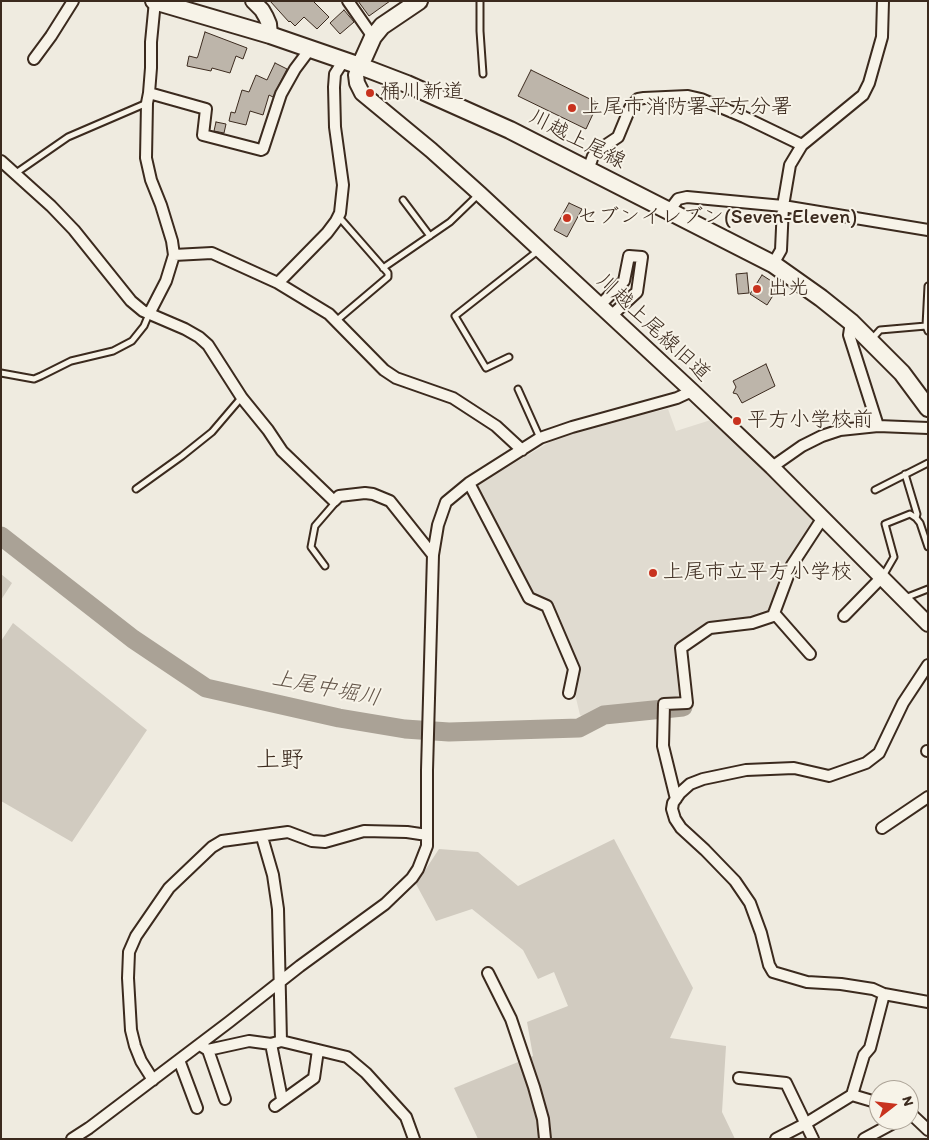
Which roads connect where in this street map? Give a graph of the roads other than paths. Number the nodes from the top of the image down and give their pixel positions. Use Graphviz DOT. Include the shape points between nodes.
graph roads {
  1 [pos="73,1"];
  2 [pos="155,1"];
  3 [pos="253,1"];
  4 [pos="348,1"];
  5 [pos="419,1"];
  6 [pos="480,1"];
  7 [pos="883,1"];
  8 [pos="270,35"];
  9 [pos="373,37"];
  10 [pos="310,49"];
  11 [pos="34,59"];
  12 [pos="344,60"];
  13 [pos="360,66"];
  14 [pos="483,74"];
  15 [pos="148,98"];
  16 [pos="802,145"];
  17 [pos="1,160"];
  18 [pos="588,170"];
  19 [pos="16,173"];
  20 [pos="480,194"];
  21 [pos="403,200"];
  22 [pos="783,206"];
  23 [pos="669,210"];
  24 [pos="339,217"];
  25 [pos="928,230"];
  26 [pos="430,236"];
  27 [pos="539,249"];
  28 [pos="174,255"];
  29 [pos="772,264"];
  30 [pos="383,268"];
  31 [pos="278,283"];
  32 [pos="928,286"];
  33 [pos="599,306"];
  34 [pos="149,314"];
  35 [pos="611,316"];
  36 [pos="336,321"];
  37 [pos="851,322"];
  38 [pos="927,328"];
  39 [pos="870,341"];
  40 [pos="510,357"];
  41 [pos="1,373"];
  42 [pos="518,389"];
  43 [pos="692,391"];
  44 [pos="242,398"];
  45 [pos="928,408"];
  46 [pos="878,426"];
  47 [pos="928,428"];
  48 [pos="540,438"];
  49 [pos="522,450"];
  50 [pos="928,463"];
  51 [pos="772,467"];
  52 [pos="905,474"];
  53 [pos="469,483"];
  54 [pos="136,489"];
  55 [pos="875,490"];
  56 [pos="334,501"];
  57 [pos="916,518"];
  58 [pos="822,519"];
  59 [pos="928,547"];
  60 [pos="433,555"];
  61 [pos="325,566"];
  62 [pos="881,578"];
  63 [pos="928,589"];
  64 [pos="902,600"];
  65 [pos="774,613"];
  66 [pos="844,616"];
  67 [pos="927,622"];
  68 [pos="810,654"];
  69 [pos="928,665"];
  70 [pos="569,693"];
  71 [pos="928,797"];
  72 [pos="676,799"];
  73 [pos="882,828"];
  74 [pos="427,834"];
  75 [pos="262,837"];
  76 [pos="488,973"];
  77 [pos="281,982"];
  78 [pos="884,994"];
  79 [pos="928,1002"];
  80 [pos="276,1043"];
  81 [pos="204,1047"];
  82 [pos="318,1050"];
  83 [pos="179,1060"];
  84 [pos="739,1078"];
  85 [pos="153,1080"];
  86 [pos="852,1095"];
  87 [pos="225,1099"];
  88 [pos="869,1100"];
  89 [pos="197,1108"];
  90 [pos="805,1124"];
  91 [pos="881,1130"];
  92 [pos="72,1139"];
  93 [pos="414,1139"];
  94 [pos="545,1139"];
  95 [pos="776,1139"];
  96 [pos="813,1139"];
  97 [pos="864,1139"];
  1 -- 11 [label="street"];
  2 -- 8 [label="main road, 川越上尾線"];
  2 -- 15 [label="street"];
  3 -- 8 [label="street" via="266,17"];
  4 -- 9 [label="street"];
  5 -- 9 [label="main road" via="389,20"];
  6 -- 14 [label="lane"];
  7 -- 16 [label="street" via="882,38 863,95"];
  8 -- 10 [label="main road, 川越上尾線"];
  9 -- 13 [label="main road"];
  10 -- 12 [label="main road, 川越上尾線"];
  10 -- 15 [label="street" via="281,94 261,150 203,135 206,109"];
  12 -- 13 [label="main road, 川越上尾線"];
  12 -- 24 [label="street" via="335,74 334,87 335,127 343,185"];
  13 -- 18 [label="main road, 川越上尾線" via="458,106"];
  13 -- 20 [label="street, 川越上尾線旧道" via="356,75 362,93"];
  15 -- 19 [label="lane" via="68,137"];
  15 -- 28 [label="street" via="146,158"];
  16 -- 18 [label="street" via="701,99 688,96 644,98 638,99 630,108 618,137 597,151"];
  16 -- 22 [label="street" via="790,164"];
  17 -- 19 [label="street"];
  18 -- 23 [label="main road, 川越上尾線"];
  19 -- 34 [label="street" via="74,230 131,301"];
  20 -- 26 [label="lane" via="456,218"];
  20 -- 27 [label="street, 川越上尾線旧道"];
  21 -- 26 [label="lane"];
  22 -- 23 [label="street" via="687,197 678,199"];
  22 -- 25 [label="street"];
  22 -- 29 [label="street" via="781,250"];
  23 -- 29 [label="main road, 川越上尾線"];
  24 -- 30 [label="lane"];
  24 -- 31 [label="street"];
  26 -- 30 [label="lane"];
  27 -- 33 [label="street, 川越上尾線旧道"];
  27 -- 40 [label="lane" via="455,316 486,368"];
  28 -- 31 [label="street" via="212,253"];
  28 -- 34 [label="street" via="166,281"];
  29 -- 37 [label="main road, 川越上尾線"];
  30 -- 36 [label="lane" via="388,277"];
  31 -- 36 [label="street"];
  32 -- 38 [label="lane"];
  33 -- 35 [label="street, 川越上尾線旧道"];
  33 -- 35 [label="street" via="624,281 629,256 642,256 637,292"];
  34 -- 41 [label="lane" via="132,341 113,351 71,361 34,379"];
  34 -- 44 [label="street" via="199,337 208,345"];
  35 -- 43 [label="street, 川越上尾線旧道"];
  36 -- 49 [label="street" via="384,370 396,378 453,398 496,426"];
  37 -- 39 [label="main road, 川越上尾線"];
  37 -- 46 [label="street" via="849,335"];
  38 -- 39 [label="lane" via="880,330"];
  39 -- 45 [label="main road, 川越上尾線" via="902,373"];
  42 -- 48 [label="lane"];
  43 -- 48 [label="street"];
  43 -- 51 [label="street, 川越上尾線旧道"];
  44 -- 54 [label="lane" via="212,432"];
  44 -- 56 [label="street" via="282,451"];
  46 -- 47 [label="street"];
  46 -- 51 [label="street" via="840,430 822,436"];
  48 -- 49 [label="street"];
  49 -- 53 [label="street"];
  50 -- 52 [label="lane"];
  51 -- 58 [label="street, 川越上尾線旧道"];
  52 -- 55 [label="lane"];
  52 -- 57 [label="lane"];
  53 -- 60 [label="street" via="446,502"];
  53 -- 70 [label="street" via="529,598 547,606 574,669"];
  56 -- 60 [label="street" via="340,496 365,493 390,501"];
  56 -- 61 [label="lane" via="315,526 311,548"];
  57 -- 59 [label="lane"];
  57 -- 62 [label="lane" via="910,514 885,524 894,557"];
  58 -- 62 [label="street, 川越上尾線旧道"];
  58 -- 65 [label="street" via="792,565"];
  60 -- 74 [label="street"];
  62 -- 64 [label="street, 川越上尾線旧道"];
  62 -- 66 [label="street"];
  63 -- 64 [label="lane"];
  64 -- 67 [label="street, 川越上尾線旧道"];
  65 -- 68 [label="street"];
  65 -- 72 [label="street" via="752,623 710,628 681,648 687,703 664,704 663,746"];
  69 -- 72 [label="street" via="903,703 879,753 866,763 829,776 794,768 746,770 690,784"];
  71 -- 73 [label="street"];
  72 -- 78 [label="street" via="672,809 681,828 735,881 750,903 772,972 807,982 841,984"];
  74 -- 75 [label="street" via="364,831 325,842 288,832"];
  74 -- 77 [label="street" via="427,846 418,869 399,891"];
  75 -- 77 [label="street" via="278,908"];
  75 -- 85 [label="street" via="222,842 212,847 169,888 132,944 128,966 131,1030 138,1053"];
  76 -- 94 [label="street" via="511,1019 534,1087"];
  77 -- 80 [label="street"];
  77 -- 81 [label="street"];
  78 -- 79 [label="street"];
  78 -- 86 [label="street" via="870,1048 864,1055"];
  80 -- 81 [label="street" via="249,1041"];
  80 -- 82 [label="street"];
  80 -- 82 [label="street" via="278,1103 314,1078"];
  81 -- 83 [label="street"];
  81 -- 87 [label="street"];
  82 -- 93 [label="street" via="346,1057 366,1073 406,1117"];
  83 -- 85 [label="street"];
  83 -- 89 [label="street"];
  84 -- 90 [label="street" via="786,1083"];
  85 -- 92 [label="street"];
  86 -- 88 [label="street"];
  86 -- 90 [label="street"];
  90 -- 95 [label="street"];
  90 -- 96 [label="street"];
  91 -- 97 [label="street"];
}
